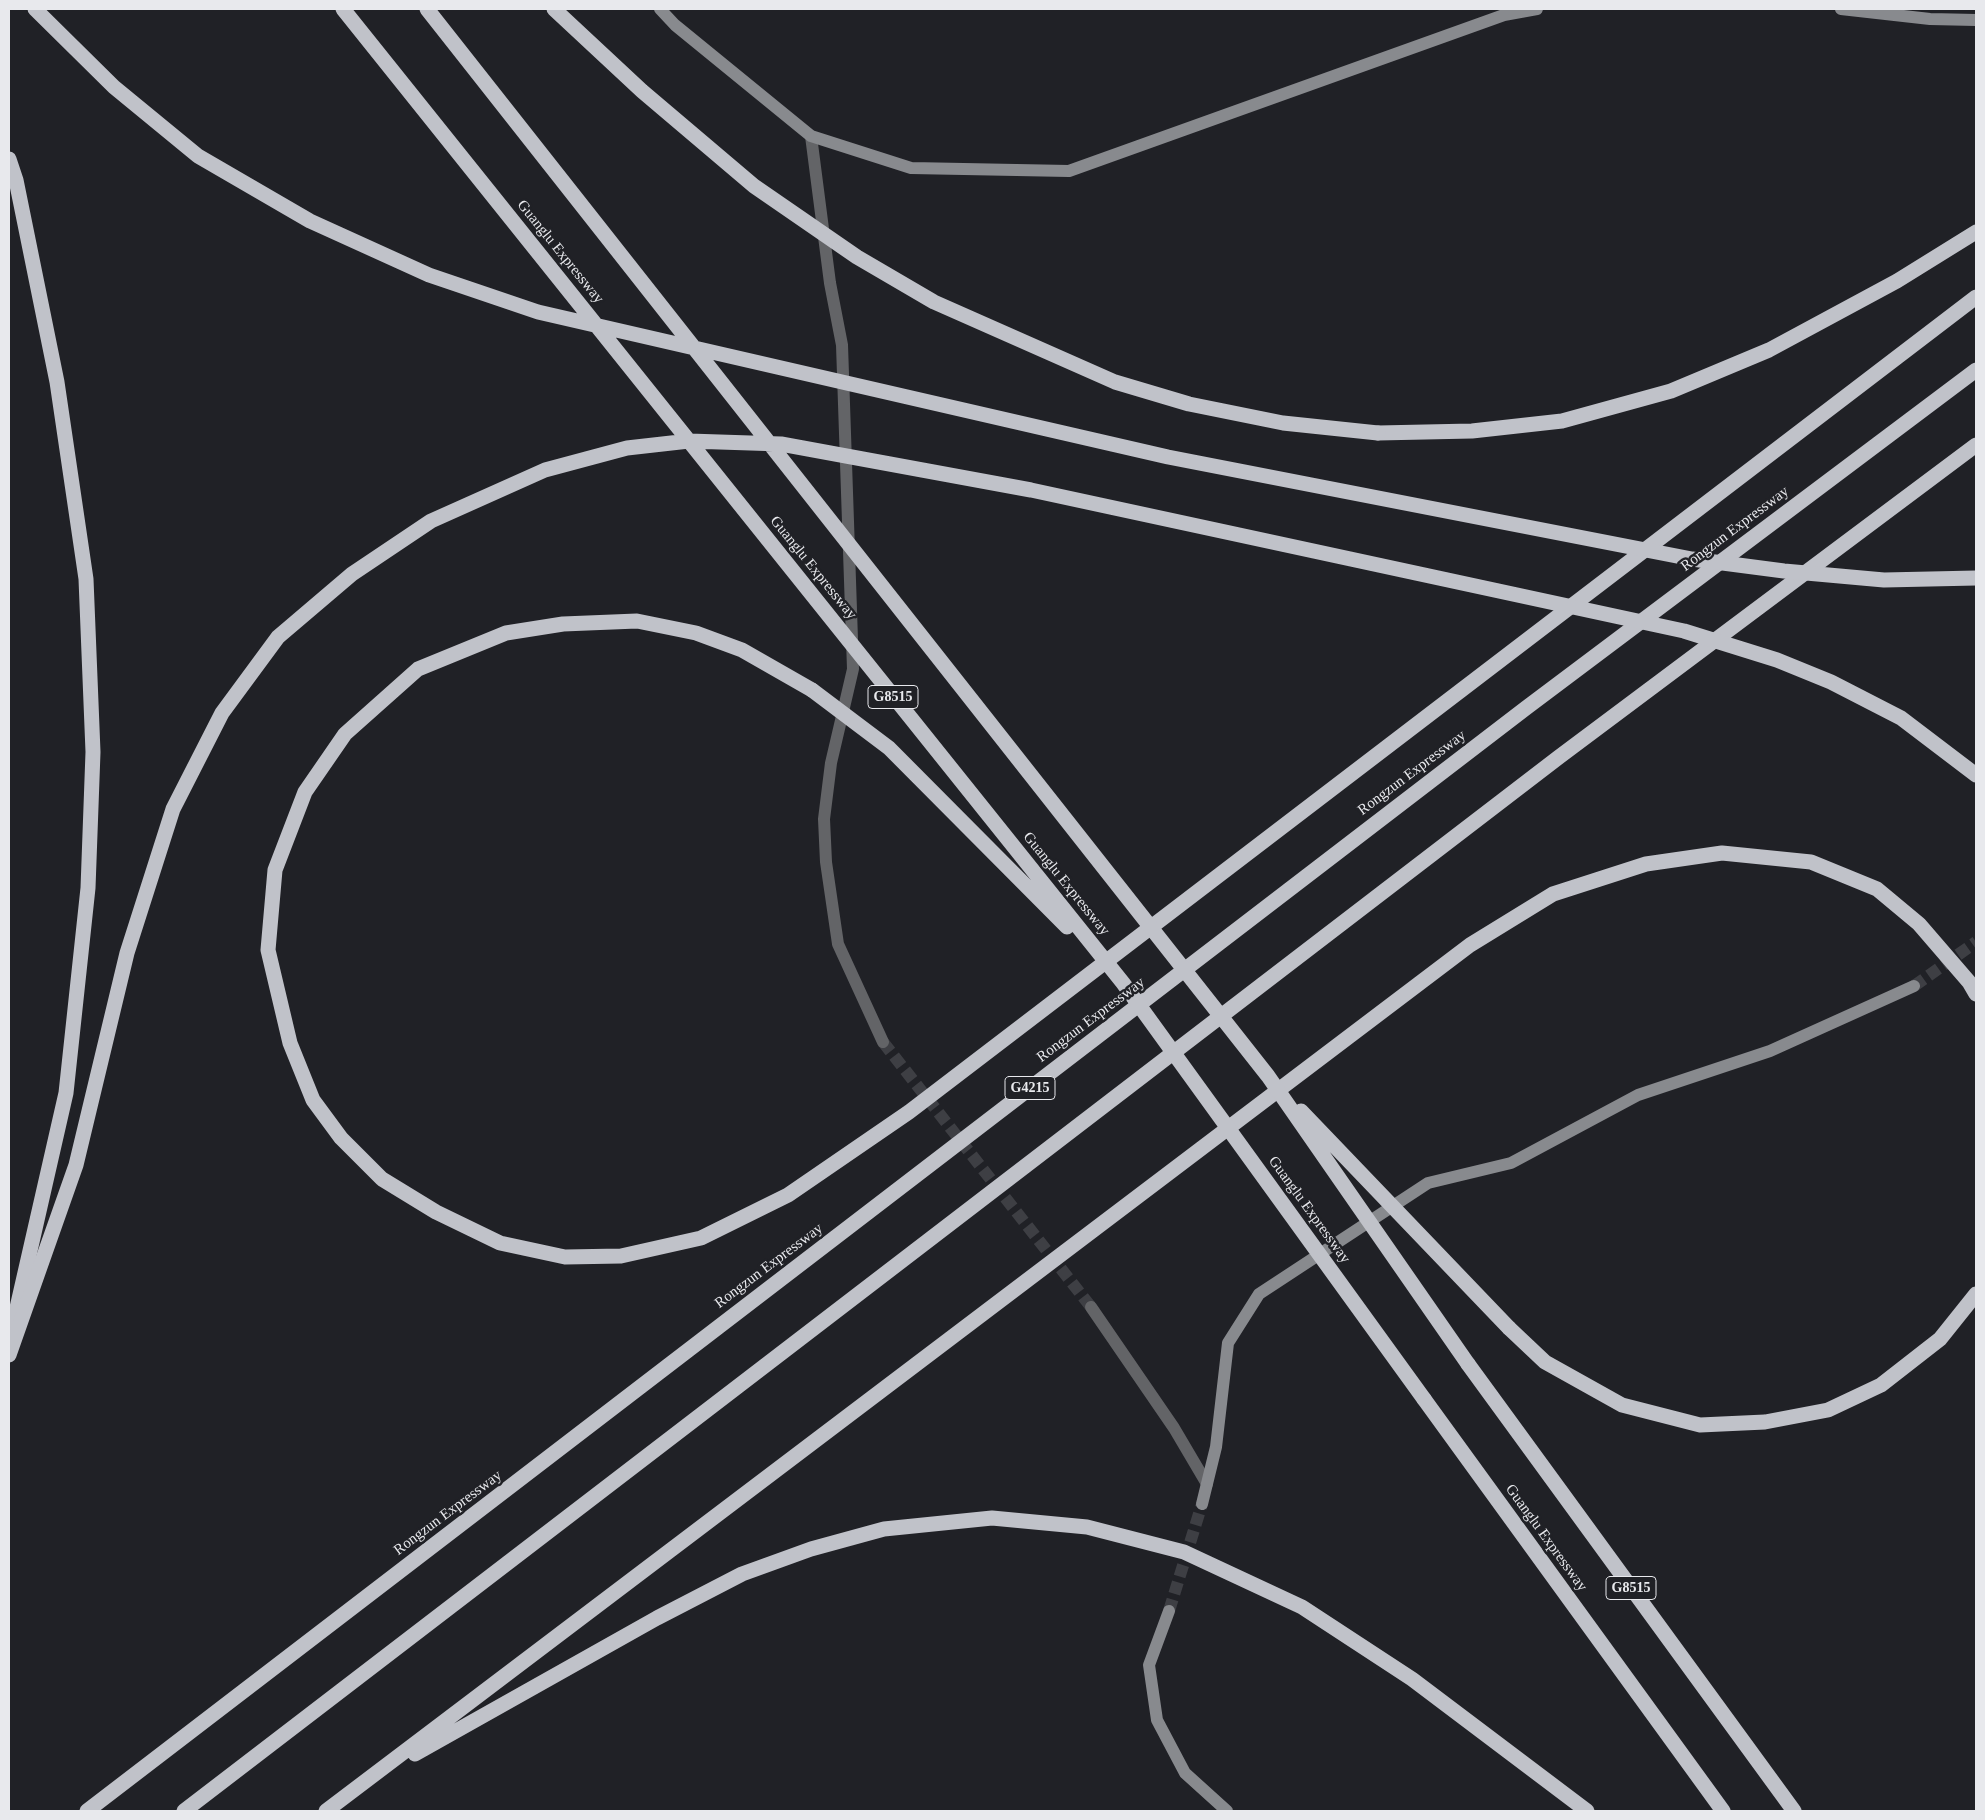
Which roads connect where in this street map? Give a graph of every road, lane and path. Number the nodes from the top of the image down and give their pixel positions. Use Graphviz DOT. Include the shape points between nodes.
graph roads {
  1 [pos="35,9"];
  2 [pos="343,9"];
  3 [pos="427,9"];
  4 [pos="554,9"];
  5 [pos="660,9"];
  6 [pos="1538,9"];
  7 [pos="1841,9"];
  8 [pos="1976,20"];
  9 [pos="810,136"];
  10 [pos="9,158"];
  11 [pos="1976,232"];
  12 [pos="1976,297"];
  13 [pos="1976,370"];
  14 [pos="1976,444"];
  15 [pos="1976,578"];
  16 [pos="1976,775"];
  17 [pos="1123,983"];
  18 [pos="1914,986"];
  19 [pos="1976,994"];
  20 [pos="883,1042"];
  21 [pos="1268,1076"];
  22 [pos="1976,1294"];
  23 [pos="1091,1307"];
  24 [pos="9,1342"];
  25 [pos="9,1355"];
  26 [pos="1207,1484"];
  27 [pos="1202,1504"];
  28 [pos="1169,1611"];
  29 [pos="365,1782"];
  30 [pos="87,1811"];
  31 [pos="184,1811"];
  32 [pos="326,1811"];
  33 [pos="1227,1811"];
  34 [pos="1587,1811"];
  35 [pos="1723,1811"];
  36 [pos="1794,1811"];
  1 -- 15 [label="highway, bridge" via="114,88 198,156 310,221 429,275 538,312 1168,457 1692,559 1884,580"];
  2 -- 17 [label="highway, Guanglu Expressway / G8515, bridge"];
  3 -- 21 [label="highway, G8515, bridge"];
  4 -- 11 [label="highway, bridge" via="642,91 754,186 857,257 934,302 1134,387 1189,404 1283,423 1378,433 1472,431 1562,421 1672,391 1769,350 1897,280"];
  5 -- 9 [label="street" via="675,25"];
  6 -- 9 [label="street" via="1504,15 1069,171 911,168"];
  7 -- 8 [label="street" via="1930,19"];
  9 -- 20 [label="street" via="842,345 853,668 831,763 824,819 826,862 838,944"];
  10 -- 24 [label="highway" via="57,382 86,580 93,752 88,888 66,1093"];
  12 -- 17 [label="highway, bridge" via="909,1112 788,1195 702,1238 621,1256 565,1257 500,1244 436,1212 382,1179 341,1138 313,1100 290,1043 268,950 275,870 305,792 345,734 418,669 506,633 563,624 637,622 696,633 742,650 812,690 889,748"];
  13 -- 30 [label="highway, Rongzun Expressway / G4215" via="1518,714"];
  14 -- 31 [label="highway" via="1544,769"];
  16 -- 25 [label="highway, bridge" via="1901,718 1831,682 1776,660 1684,631 1031,490 781,444 688,441 627,448 545,470 431,520 352,574 278,637 222,713 173,809 127,953 76,1165"];
  17 -- 35 [label="highway, Guanglu Expressway / G8515, bridge"];
  18 -- 26 [label="street" via="1770,1051 1638,1095 1511,1163 1428,1183 1259,1294 1228,1342 1216,1447"];
  19 -- 29 [label="highway" via="1919,924 1877,889 1811,862 1722,853 1646,864 1553,894 1470,945"];
  21 -- 22 [label="highway, bridge" via="1545,1362 1622,1405 1700,1425 1765,1422 1828,1410 1881,1386 1940,1340"];
  21 -- 36 [label="highway, G8515, bridge" via="1468,1364"];
  23 -- 26 [label="street" via="1174,1428"];
  26 -- 27 [label="street"];
  28 -- 33 [label="street" via="1149,1665 1157,1720 1185,1773"];
  29 -- 32 [label="highway"];
  29 -- 34 [label="highway" via="742,1574 811,1549 884,1529 992,1518 1087,1527 1184,1552 1302,1607 1412,1679"];
}
